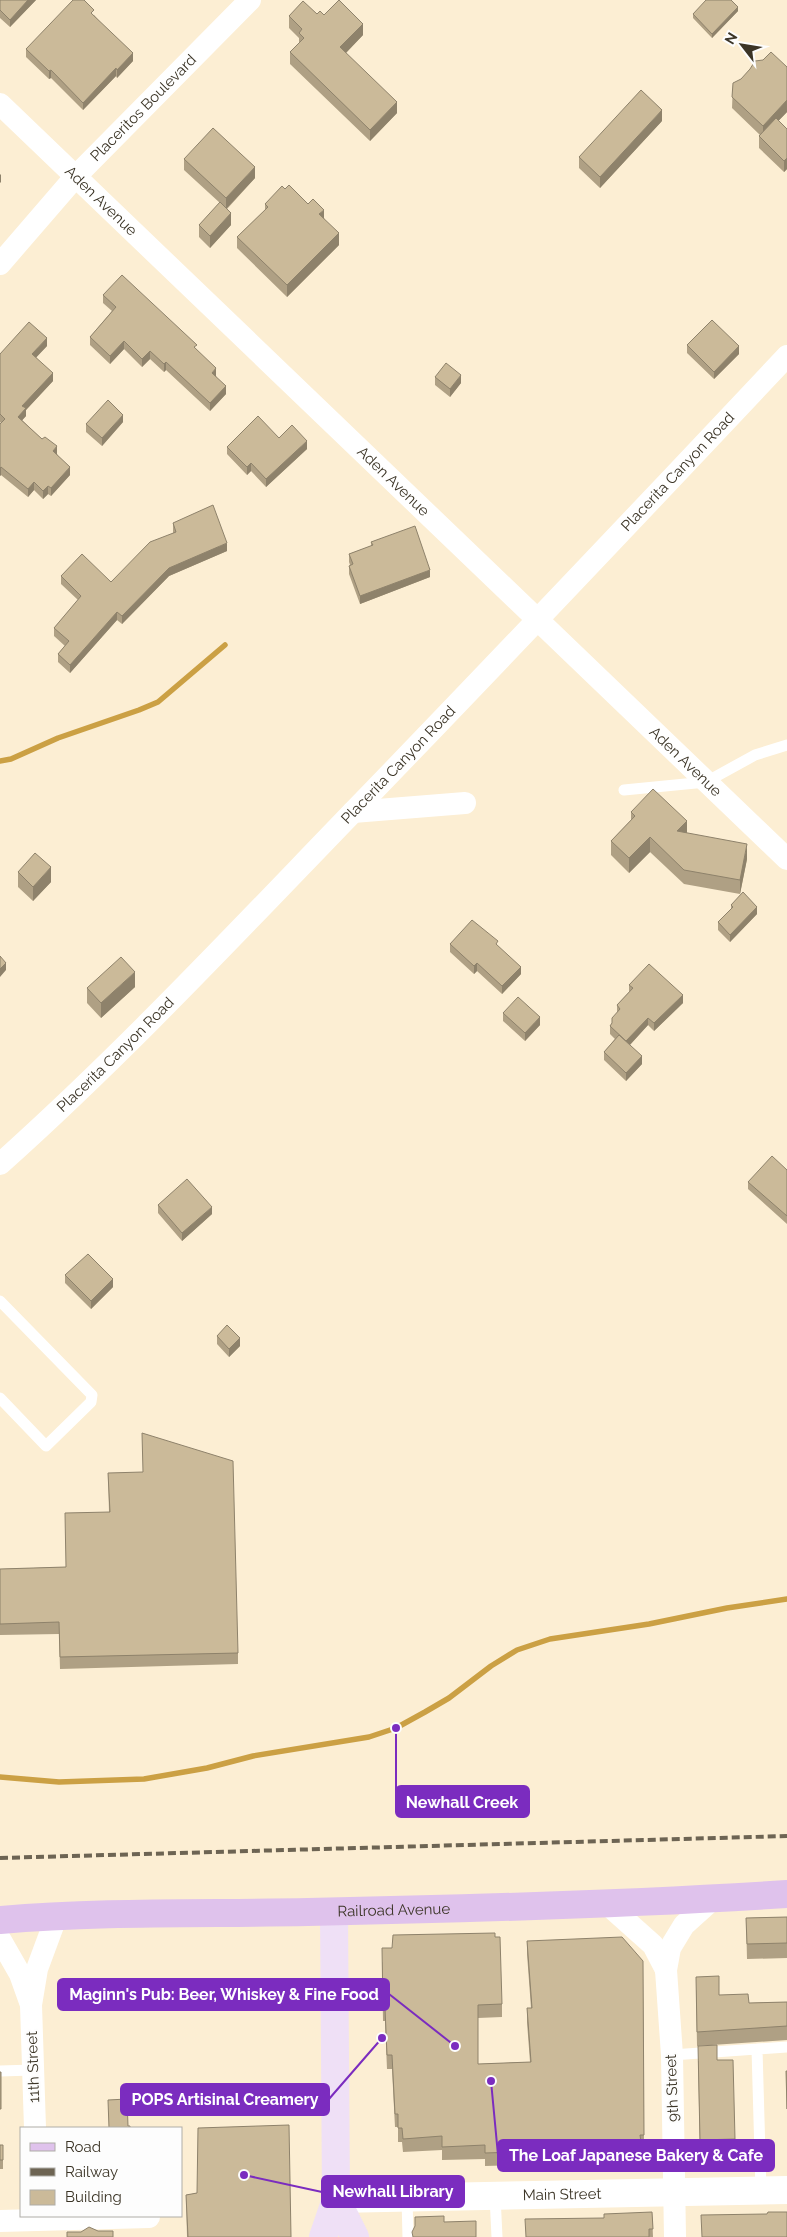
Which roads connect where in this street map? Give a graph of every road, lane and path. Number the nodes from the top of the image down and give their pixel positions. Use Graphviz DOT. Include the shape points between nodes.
graph roads {
  1 [pos="250,0"];
  2 [pos="0,104"];
  3 [pos="76,176"];
  4 [pos="0,264"];
  5 [pos="787,356"];
  6 [pos="537,621"];
  7 [pos="787,745"];
  8 [pos="706,782"];
  9 [pos="624,790"];
  10 [pos="465,804"];
  11 [pos="353,812"];
  12 [pos="787,859"];
  13 [pos="0,1164"];
  14 [pos="0,1301"];
  15 [pos="0,1398"];
  16 [pos="787,1894"];
  17 [pos="714,1898"];
  18 [pos="606,1903"];
  19 [pos="334,1912"];
  20 [pos="57,1915"];
  21 [pos="0,1920"];
  22 [pos="0,1939"];
  23 [pos="666,1970"];
  24 [pos="31,2005"];
  25 [pos="787,2047"];
  26 [pos="757,2049"];
  27 [pos="672,2055"];
  28 [pos="33,2070"];
  29 [pos="0,2072"];
  30 [pos="35,2127"];
  31 [pos="774,2190"];
  32 [pos="672,2192"];
  33 [pos="495,2196"];
  34 [pos="407,2198"];
  35 [pos="336,2199"];
  36 [pos="149,2217"];
  37 [pos="0,2222"];
  38 [pos="39,2224"];
  39 [pos="323,2237"];
  40 [pos="355,2237"];
  41 [pos="408,2237"];
  42 [pos="497,2237"];
  43 [pos="674,2237"];
  1 -- 3 [label="street, Placeritos Boulevard"];
  2 -- 3 [label="street, Aden Avenue"];
  3 -- 4 [label="street, Placeritos Boulevard"];
  3 -- 6 [label="street, Aden Avenue"];
  5 -- 6 [label="street, Placerita Canyon Road"];
  6 -- 8 [label="street, Aden Avenue"];
  6 -- 11 [label="street, Placerita Canyon Road"];
  7 -- 8 [label="lane" via="755,755"];
  8 -- 9 [label="lane"];
  8 -- 12 [label="street, Aden Avenue"];
  10 -- 11 [label="street"];
  11 -- 13 [label="street, Placerita Canyon Road" via="89,1083"];
  14 -- 15 [label="lane" via="92,1394 92,1398 46,1446"];
  16 -- 17 [label="main road, Railroad Avenue"];
  17 -- 18 [label="main road, Railroad Avenue"];
  17 -- 23 [label="street, 9th Street" via="684,1925 670,1948"];
  18 -- 19 [label="main road, Railroad Avenue"];
  18 -- 23 [label="street, 9th Street" via="653,1945"];
  19 -- 20 [label="main road, Railroad Avenue"];
  19 -- 35 [label="main road"];
  20 -- 21 [label="main road, Railroad Avenue"];
  20 -- 24 [label="street, 11th Street" via="37,1969"];
  22 -- 24 [label="street, 11th Street" via="20,1974"];
  23 -- 27 [label="street, 9th Street"];
  24 -- 28 [label="street, 11th Street"];
  25 -- 26 [label="lane"];
  26 -- 27 [label="lane"];
  26 -- 31 [label="lane"];
  27 -- 32 [label="street, 9th Street"];
  28 -- 29 [label="lane"];
  28 -- 30 [label="street, 11th Street"];
  31 -- 32 [label="street, Main Street"];
  32 -- 33 [label="street, Main Street"];
  32 -- 43 [label="street, 9th Street"];
  33 -- 34 [label="street, Main Street"];
  33 -- 42 [label="lane"];
  34 -- 35 [label="street, Main Street"];
  34 -- 41 [label="lane"];
  35 -- 39 [label="main road"];
  35 -- 40 [label="main road"];
  36 -- 38 [label="street"];
  37 -- 38 [label="street"];
}
